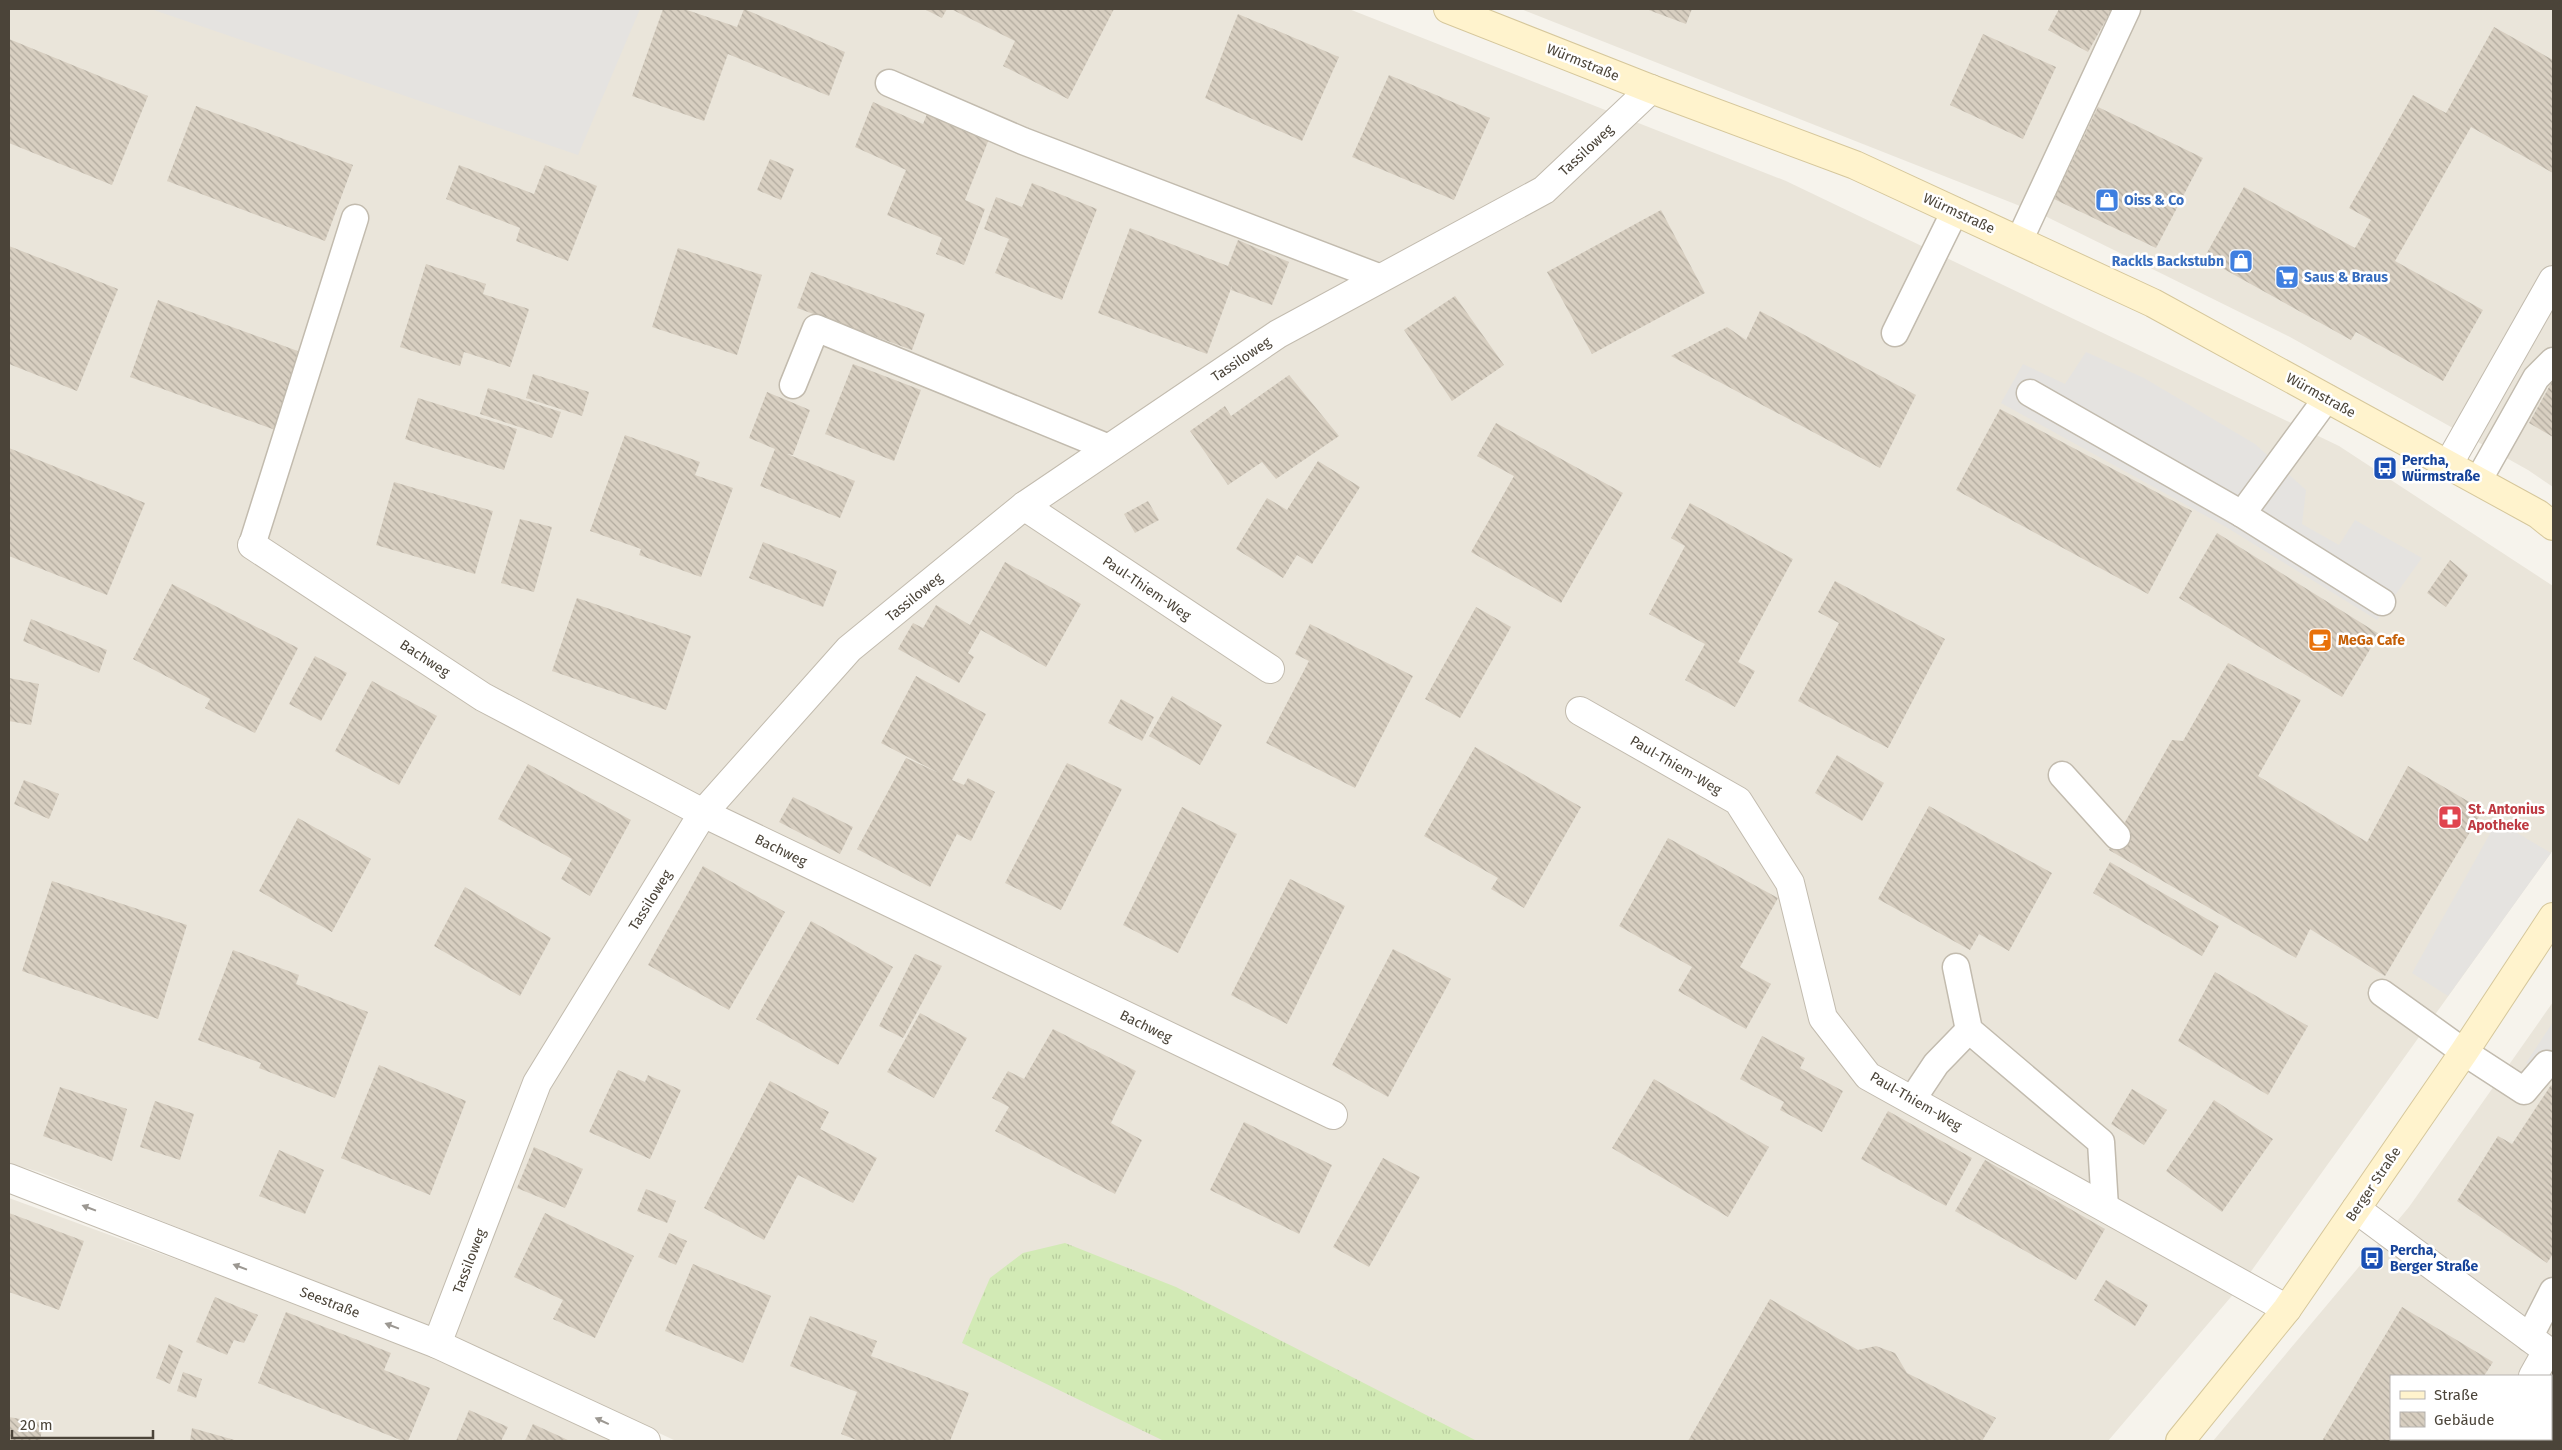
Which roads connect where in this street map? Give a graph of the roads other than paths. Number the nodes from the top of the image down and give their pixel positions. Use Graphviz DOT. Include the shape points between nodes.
graph roads {
  1 [pos="1448,9"];
  2 [pos="2127,9"];
  3 [pos="889,83"];
  4 [pos="1651,89"];
  5 [pos="1955,211"];
  6 [pos="355,218"];
  7 [pos="2019,241"];
  8 [pos="1380,278"];
  9 [pos="2553,280"];
  10 [pos="1895,333"];
  11 [pos="2553,361"];
  12 [pos="793,385"];
  13 [pos="2030,393"];
  14 [pos="2327,398"];
  15 [pos="1109,448"];
  16 [pos="2448,465"];
  17 [pos="2478,481"];
  18 [pos="1024,506"];
  19 [pos="2242,514"];
  20 [pos="2553,526"];
  21 [pos="252,544"];
  22 [pos="2382,602"];
  23 [pos="1270,670"];
  24 [pos="1580,710"];
  25 [pos="2062,775"];
  26 [pos="703,813"];
  27 [pos="2117,836"];
  28 [pos="2553,917"];
  29 [pos="1956,967"];
  30 [pos="2382,993"];
  31 [pos="1969,1030"];
  32 [pos="2464,1052"];
  33 [pos="2547,1064"];
  34 [pos="1912,1100"];
  35 [pos="1333,1115"];
  36 [pos="9,1178"];
  37 [pos="2105,1208"];
  38 [pos="2356,1209"];
  39 [pos="2553,1291"];
  40 [pos="2287,1309"];
  41 [pos="437,1344"];
  42 [pos="2543,1348"];
  43 [pos="2533,1375"];
  44 [pos="646,1441"];
  45 [pos="2180,1441"];
  1 -- 4 [label="main road, Würmstraße"];
  2 -- 7 [label="lane"];
  3 -- 8 [label="lane" via="1023,141"];
  4 -- 5 [label="main road, Würmstraße" via="1855,165"];
  4 -- 8 [label="street, Tassiloweg" via="1544,190"];
  5 -- 7 [label="main road, Würmstraße"];
  5 -- 10 [label="lane"];
  6 -- 21 [label="lane"];
  7 -- 14 [label="main road, Würmstraße" via="2154,302"];
  8 -- 15 [label="street, Tassiloweg" via="1278,334"];
  9 -- 16 [label="street"];
  11 -- 17 [label="lane" via="2536,378"];
  12 -- 15 [label="lane" via="816,328"];
  13 -- 19 [label="lane"];
  14 -- 16 [label="main road, Würmstraße"];
  14 -- 19 [label="lane"];
  15 -- 18 [label="street, Tassiloweg"];
  16 -- 17 [label="main road, Würmstraße"];
  17 -- 20 [label="main road, Würmstraße" via="2538,514"];
  18 -- 23 [label="street, Paul-Thiem-Weg"];
  18 -- 26 [label="street, Tassiloweg" via="850,650"];
  19 -- 22 [label="lane"];
  21 -- 26 [label="street, Bachweg" via="484,696"];
  24 -- 34 [label="street, Paul-Thiem-Weg" via="1738,801 1790,883 1823,1018 1868,1076"];
  25 -- 27 [label="lane"];
  26 -- 35 [label="street, Bachweg"];
  26 -- 41 [label="street, Tassiloweg" via="537,1083"];
  28 -- 32 [label="main road, Berger Straße"];
  29 -- 31 [label="lane"];
  30 -- 32 [label="lane"];
  31 -- 34 [label="lane" via="1936,1064"];
  31 -- 37 [label="lane" via="2101,1142"];
  32 -- 33 [label="lane" via="2524,1091"];
  32 -- 38 [label="main road, Berger Straße"];
  34 -- 37 [label="street, Paul-Thiem-Weg"];
  41 -- 36 [label="street, Seestraße, one-way"];
  37 -- 40 [label="street, Paul-Thiem-Weg"];
  38 -- 40 [label="main road, Berger Straße"];
  38 -- 42 [label="street"];
  39 -- 42 [label="lane"];
  40 -- 45 [label="main road, Berger Straße"];
  44 -- 41 [label="street, Seestraße, one-way"];
  42 -- 43 [label="street"];
}
